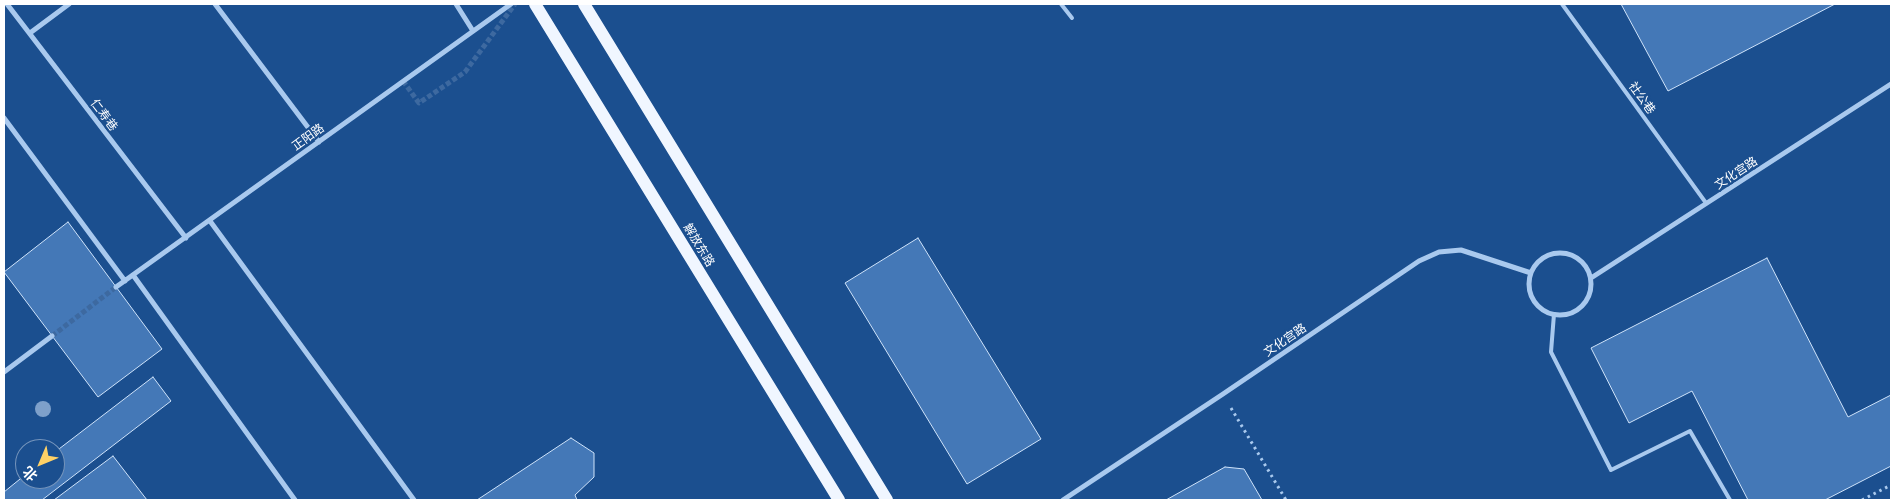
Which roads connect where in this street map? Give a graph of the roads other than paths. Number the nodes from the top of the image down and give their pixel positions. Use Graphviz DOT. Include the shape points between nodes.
graph roads {
  1 [pos="7,4"];
  2 [pos="69,4"];
  3 [pos="215,4"];
  4 [pos="456,4"];
  5 [pos="511,4"];
  6 [pos="535,4"];
  7 [pos="584,4"];
  8 [pos="1061,4"];
  9 [pos="1562,4"];
  10 [pos="1072,18"];
  11 [pos="473,31"];
  12 [pos="30,33"];
  13 [pos="1891,84"];
  14 [pos="4,118"];
  15 [pos="319,142"];
  16 [pos="1706,203"];
  17 [pos="210,221"];
  18 [pos="186,238"];
  19 [pos="1531,273"];
  20 [pos="133,275"];
  21 [pos="1591,278"];
  22 [pos="125,281"];
  23 [pos="116,287"];
  24 [pos="1554,314"];
  25 [pos="52,336"];
  26 [pos="4,372"];
  27 [pos="295,500"];
  28 [pos="414,500"];
  29 [pos="839,500"];
  30 [pos="887,500"];
  31 [pos="1063,500"];
  32 [pos="1730,500"];
  1 -- 12 [label="street, 仁寿巷"];
  2 -- 12 [label="street"];
  3 -- 15 [label="street"];
  4 -- 11 [label="street"];
  5 -- 11 [label="street, 正阳路"];
  6 -- 29 [label="main road, 解放东路"];
  7 -- 30 [label="main road"];
  8 -- 10 [label="lane"];
  9 -- 16 [label="lane, 社公巷"];
  11 -- 15 [label="street, 正阳路"];
  12 -- 18 [label="street, 仁寿巷"];
  13 -- 16 [label="street, 文化宫路"];
  14 -- 22 [label="street"];
  15 -- 17 [label="street, 正阳路"];
  16 -- 21 [label="street, 文化宫路"];
  17 -- 18 [label="street, 正阳路"];
  17 -- 28 [label="street"];
  18 -- 20 [label="street, 正阳路"];
  19 -- 21 [label="street" via="1544,257 1563,253 1581,261"];
  19 -- 24 [label="street" via="1529,284 1536,303"];
  19 -- 31 [label="street, 文化宫路" via="1461,250 1440,252 1418,261"];
  20 -- 22 [label="street, 正阳路"];
  20 -- 27 [label="street"];
  21 -- 24 [label="street" via="1588,298 1582,306 1564,314"];
  22 -- 23 [label="street, 正阳路"];
  24 -- 32 [label="lane" via="1551,352 1611,470 1690,431"];
  25 -- 26 [label="street"];
}
